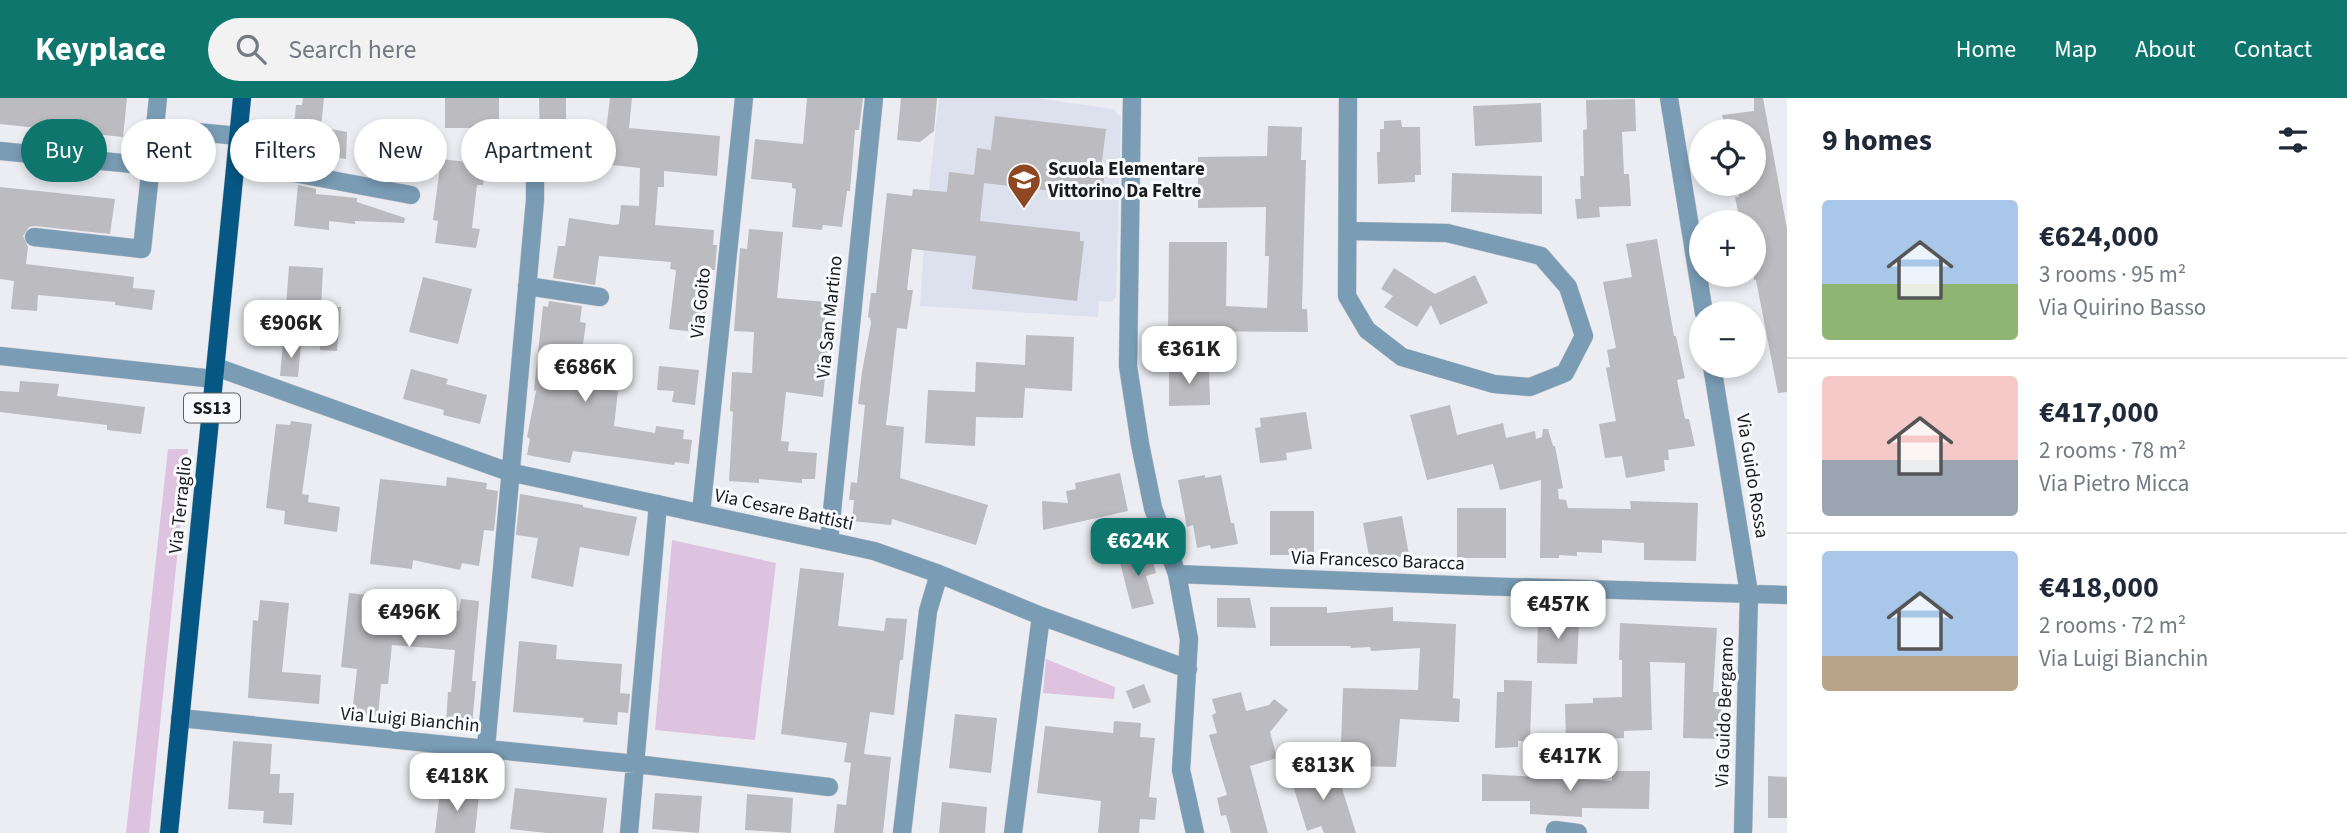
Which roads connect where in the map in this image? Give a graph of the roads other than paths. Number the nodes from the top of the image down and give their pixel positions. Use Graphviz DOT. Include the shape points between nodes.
graph roads {
  1 [pos="158,98"];
  2 [pos="242,98"];
  3 [pos="744,98"];
  4 [pos="874,98"];
  5 [pos="1132,98"];
  6 [pos="1348,98"];
  7 [pos="1669,98"];
  8 [pos="156,119"];
  9 [pos="240,119"];
  10 [pos="0,151"];
  11 [pos="121,163"];
  12 [pos="148,182"];
  13 [pos="234,182"];
  14 [pos="340,182"];
  15 [pos="535,182"];
  16 [pos="411,195"];
  17 [pos="1349,231"];
  18 [pos="34,237"];
  19 [pos="527,286"];
  20 [pos="600,297"];
  21 [pos="1702,301"];
  22 [pos="0,356"];
  23 [pos="215,373"];
  24 [pos="1714,378"];
  25 [pos="509,472"];
  26 [pos="659,504"];
  27 [pos="701,513"];
  28 [pos="828,541"];
  29 [pos="939,574"];
  30 [pos="1177,574"];
  31 [pos="1749,593"];
  32 [pos="1787,595"];
  33 [pos="1041,617"];
  34 [pos="1188,669"];
  35 [pos="180,718"];
  36 [pos="486,748"];
  37 [pos="636,764"];
  38 [pos="829,787"];
  39 [pos="1555,830"];
  40 [pos="169,833"];
  41 [pos="629,833"];
  42 [pos="902,833"];
  43 [pos="1013,833"];
  44 [pos="1195,833"];
  45 [pos="1578,833"];
  46 [pos="1743,833"];
  1 -- 8 [label="street"];
  2 -- 9 [label="main road, Via Terraglio / SS13"];
  3 -- 27 [label="street, Via Goito"];
  4 -- 28 [label="street, Via San Martino"];
  5 -- 30 [label="street" via="1128,366 1153,508"];
  6 -- 17 [label="street"];
  7 -- 21 [label="street"];
  10 -- 11 [label="street"];
  12 -- 18 [label="street" via="142,249"];
  13 -- 23 [label="main road, Via Terraglio / SS13"];
  14 -- 16 [label="street"];
  15 -- 19 [label="street"];
  17 -- 17 [label="street" via="1348,296 1367,330 1402,357 1494,384 1530,387 1565,373 1584,336 1568,288 1541,256 1447,233"];
  19 -- 20 [label="street"];
  19 -- 25 [label="street"];
  22 -- 23 [label="street, Via Cesare Battisti"];
  23 -- 25 [label="street, Via Cesare Battisti"];
  23 -- 35 [label="main road, Via Terraglio / SS13"];
  24 -- 31 [label="street, Via Guido Rossa"];
  25 -- 26 [label="street, Via Cesare Battisti"];
  25 -- 36 [label="street"];
  26 -- 27 [label="street, Via Cesare Battisti"];
  26 -- 37 [label="street"];
  27 -- 28 [label="street, Via Cesare Battisti"];
  28 -- 29 [label="street, Via Cesare Battisti" via="874,551"];
  29 -- 33 [label="street, Via Cesare Battisti"];
  29 -- 42 [label="street" via="928,611"];
  30 -- 31 [label="street, Via Francesco Baracca"];
  30 -- 34 [label="street" via="1189,639"];
  31 -- 32 [label="street, Via Francesco Baracca"];
  31 -- 46 [label="street, Via Guido Bergamo"];
  33 -- 34 [label="street, Via Cesare Battisti"];
  33 -- 43 [label="street"];
  34 -- 44 [label="street" via="1181,770"];
  35 -- 36 [label="street, Via Luigi Bianchin"];
  35 -- 40 [label="main road, Via Terraglio / SS13"];
  36 -- 37 [label="street, Via Luigi Bianchin"];
  37 -- 38 [label="street, Via Luigi Bianchin"];
  37 -- 41 [label="street"];
  39 -- 45 [label="street"];
}
